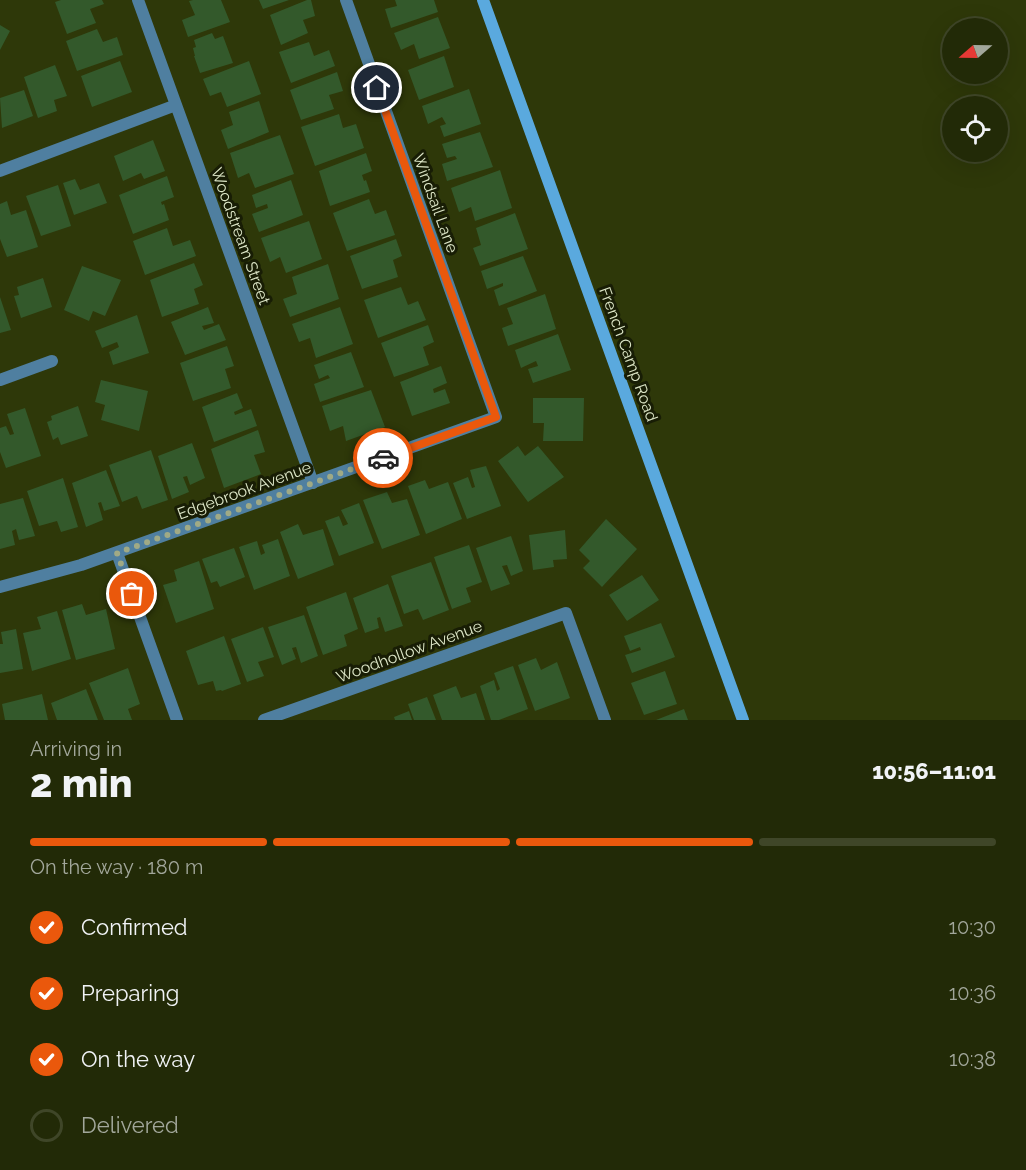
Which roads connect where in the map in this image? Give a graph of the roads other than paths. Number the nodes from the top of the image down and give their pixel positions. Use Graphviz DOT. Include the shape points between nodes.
graph roads {
  1 [pos="138,0"];
  2 [pos="346,0"];
  3 [pos="483,0"];
  4 [pos="176,105"];
  5 [pos="0,171"];
  6 [pos="52,361"];
  7 [pos="0,380"];
  8 [pos="496,417"];
  9 [pos="313,483"];
  10 [pos="117,553"];
  11 [pos="0,587"];
  12 [pos="177,720"];
  13 [pos="264,720"];
  14 [pos="605,720"];
  15 [pos="743,720"];
  1 -- 4 [label="street, Woodstream Street"];
  2 -- 8 [label="street, Windsail Lane"];
  3 -- 15 [label="street, French Camp Road"];
  4 -- 5 [label="street"];
  4 -- 9 [label="street, Woodstream Street"];
  6 -- 7 [label="street"];
  8 -- 9 [label="street, Edgebrook Avenue"];
  9 -- 10 [label="street, Edgebrook Avenue"];
  10 -- 11 [label="street, Edgebrook Avenue"];
  10 -- 12 [label="street"];
  13 -- 14 [label="street, Woodhollow Avenue" via="566,613"];
}
